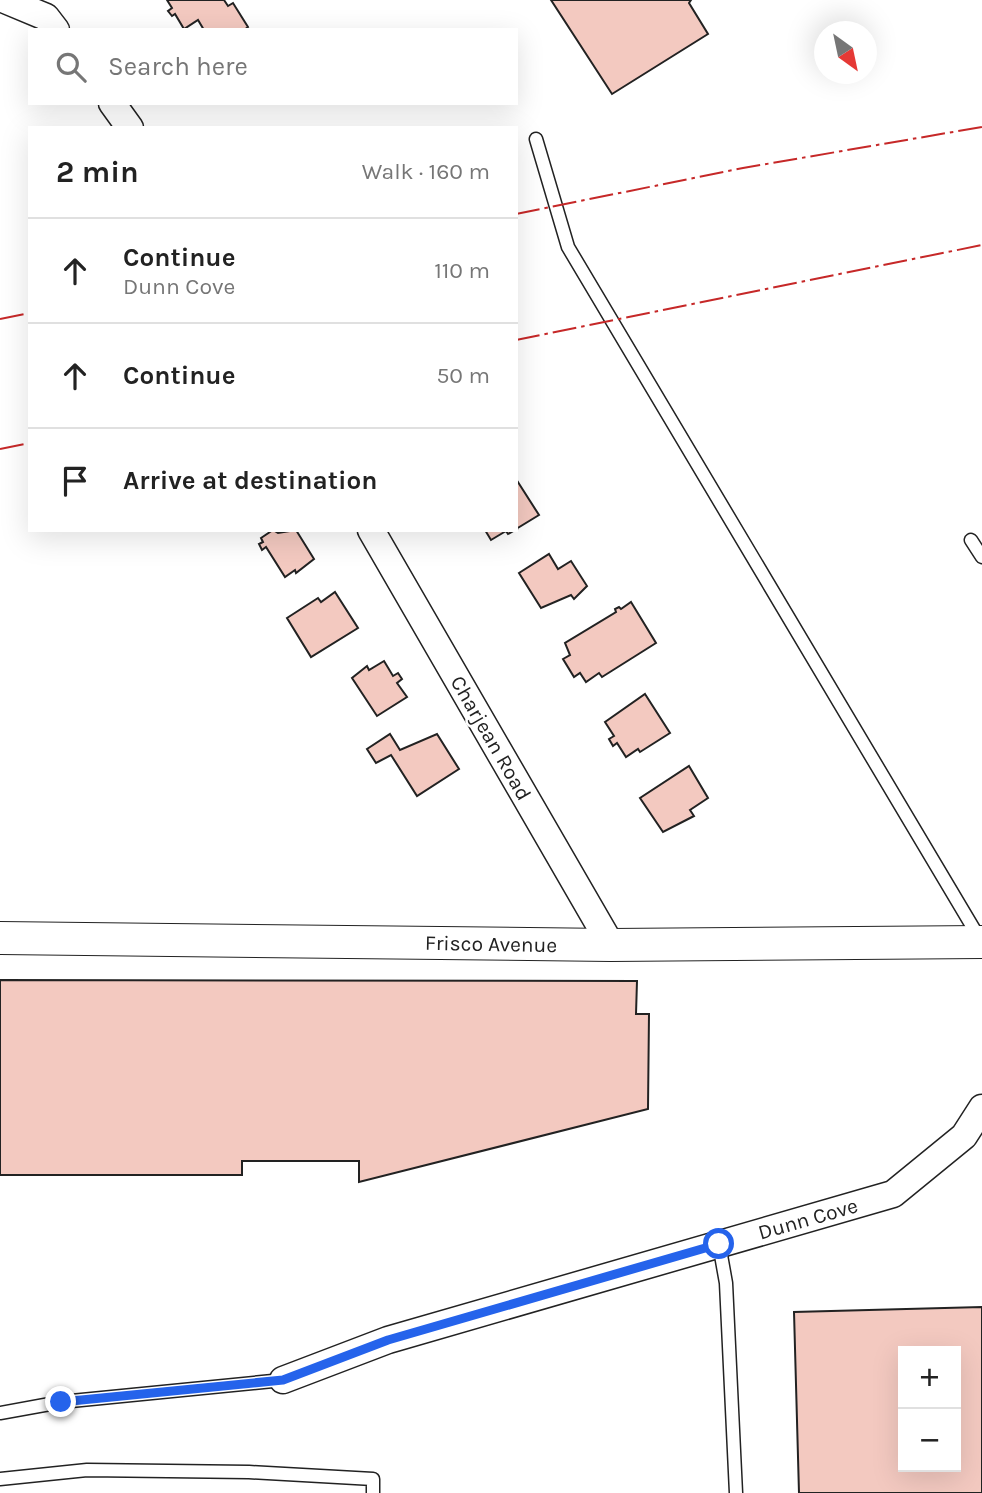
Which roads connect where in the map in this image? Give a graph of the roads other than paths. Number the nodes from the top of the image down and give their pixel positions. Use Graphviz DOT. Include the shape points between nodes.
graph roads {
  1 [pos="5,0"];
  2 [pos="54,28"];
  3 [pos="113,105"];
  4 [pos="129,126"];
  5 [pos="536,139"];
  6 [pos="372,532"];
  7 [pos="971,540"];
  8 [pos="982,557"];
  9 [pos="0,938"];
  10 [pos="982,942"];
  11 [pos="611,945"];
  12 [pos="982,1108"];
  13 [pos="719,1244"];
  14 [pos="283,1380"];
  15 [pos="0,1413"];
  16 [pos="0,1479"];
  17 [pos="373,1486"];
  18 [pos="736,1493"];
  1 -- 2 [label="street" via="46,17"];
  3 -- 4 [label="street"];
  5 -- 10 [label="lane" via="568,247"];
  6 -- 11 [label="street, Charjean Road"];
  7 -- 8 [label="lane"];
  9 -- 11 [label="street, Frisco Avenue"];
  10 -- 11 [label="street, Frisco Avenue"];
  12 -- 13 [label="street, Dunn Cove" via="964,1136 893,1194"];
  13 -- 14 [label="street, Dunn Cove" via="388,1340"];
  13 -- 18 [label="lane" via="726,1283"];
  14 -- 15 [label="lane" via="61,1402"];
  16 -- 17 [label="lane" via="87,1470 249,1472"];
}
